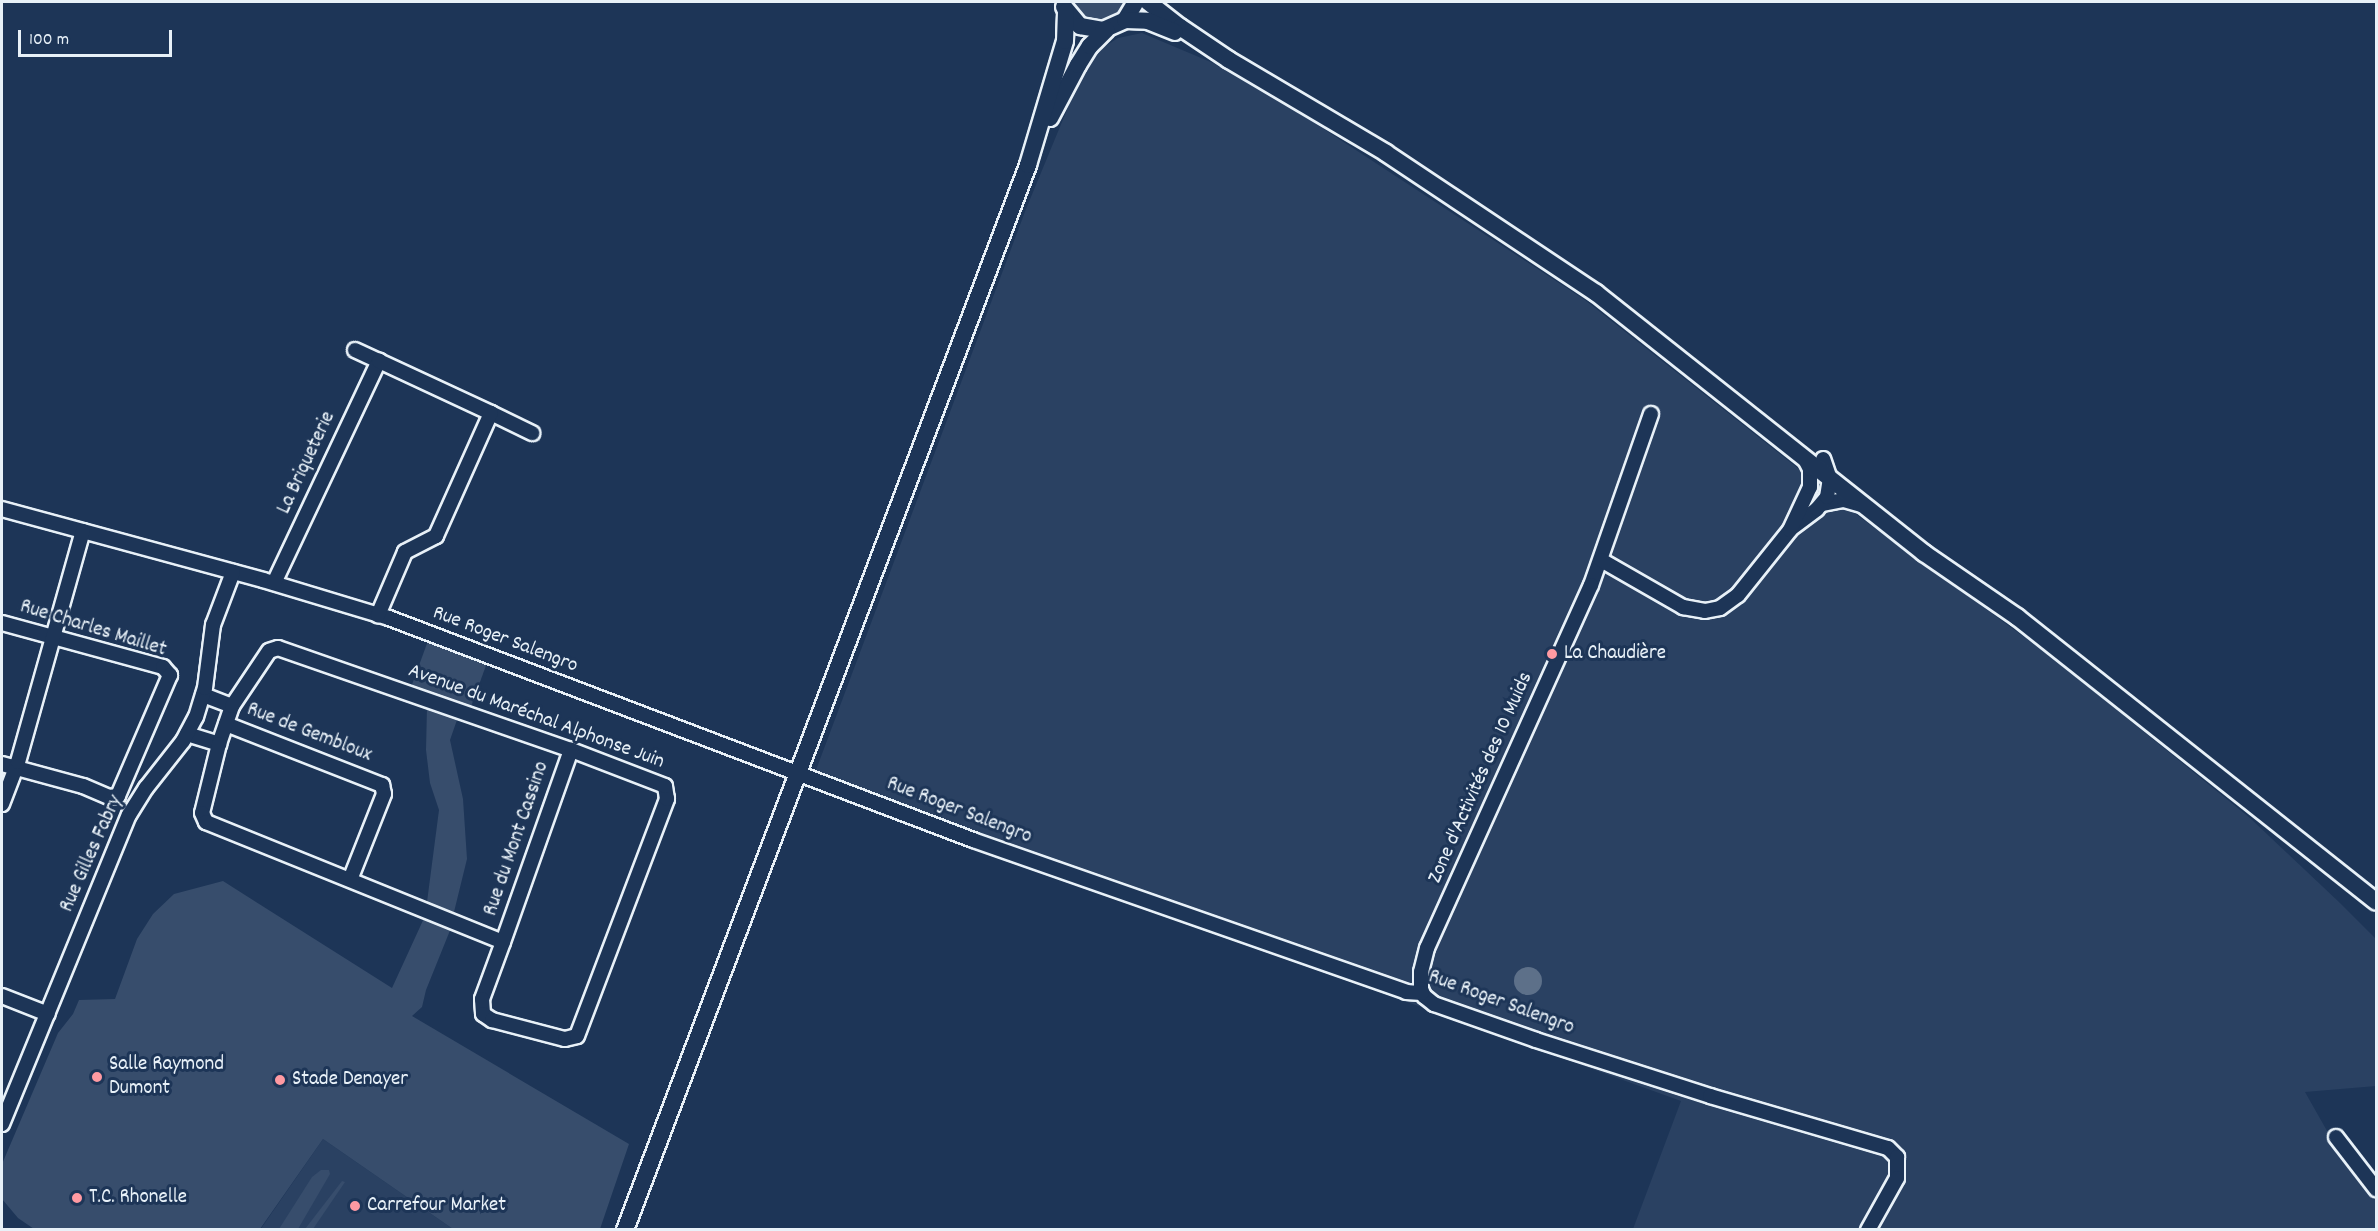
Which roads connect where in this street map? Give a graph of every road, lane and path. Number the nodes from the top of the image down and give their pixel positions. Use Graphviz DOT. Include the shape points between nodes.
graph roads {
  1 [pos="1136,2"];
  2 [pos="1148,2"];
  3 [pos="1064,7"];
  4 [pos="1125,20"];
  5 [pos="1106,30"];
  6 [pos="1229,60"];
  7 [pos="1028,165"];
  8 [pos="1596,293"];
  9 [pos="355,351"];
  10 [pos="379,361"];
  11 [pos="490,413"];
  12 [pos="1651,414"];
  13 [pos="532,433"];
  14 [pos="1804,459"];
  15 [pos="1823,459"];
  16 [pos="1830,479"];
  17 [pos="1848,479"];
  18 [pos="1808,495"];
  19 [pos="1823,504"];
  20 [pos="2,508"];
  21 [pos="1868,508"];
  22 [pos="1790,530"];
  23 [pos="82,531"];
  24 [pos="1601,560"];
  25 [pos="233,572"];
  26 [pos="274,583"];
  27 [pos="378,615"];
  28 [pos="2017,617"];
  29 [pos="2,623"];
  30 [pos="53,637"];
  31 [pos="203,695"];
  32 [pos="232,706"];
  33 [pos="226,723"];
  34 [pos="187,734"];
  35 [pos="219,744"];
  36 [pos="570,750"];
  37 [pos="2,764"];
  38 [pos="16,768"];
  39 [pos="797,771"];
  40 [pos="2,804"];
  41 [pos="350,880"];
  42 [pos="2376,902"];
  43 [pos="503,942"];
  44 [pos="1422,993"];
  45 [pos="2,996"];
  46 [pos="48,1014"];
  47 [pos="6,1100"];
  48 [pos="2,1124"];
  49 [pos="2336,1137"];
  50 [pos="2376,1189"];
  51 [pos="625,1230"];
  52 [pos="1868,1230"];
  1 -- 4 [label="main road"];
  2 -- 6 [label="main road"];
  3 -- 5 [label="main road" via="1083,27"];
  3 -- 7 [label="main road" via="1064,47"];
  4 -- 5 [label="main road"];
  4 -- 6 [label="main road" via="1159,25"];
  5 -- 7 [label="main road" via="1078,64"];
  6 -- 8 [label="main road" via="1412,170"];
  7 -- 39 [label="main road"];
  8 -- 14 [label="main road"];
  8 -- 15 [label="main road" via="1638,318"];
  9 -- 10 [label="street"];
  10 -- 11 [label="street"];
  10 -- 26 [label="street, La Briqueterie"];
  11 -- 13 [label="street"];
  11 -- 27 [label="street" via="436,536 405,552"];
  12 -- 24 [label="street, Zone d'Activités des 10 Muids"];
  14 -- 16 [label="main road"];
  14 -- 18 [label="street" via="1811,473"];
  15 -- 16 [label="street"];
  15 -- 17 [label="main road"];
  16 -- 17 [label="street"];
  16 -- 18 [label="street" via="1818,484"];
  16 -- 19 [label="street"];
  16 -- 21 [label="main road"];
  17 -- 28 [label="main road"];
  18 -- 22 [label="street"];
  19 -- 21 [label="street" via="1844,500"];
  19 -- 22 [label="street"];
  20 -- 23 [label="street, Rue Roger Salengro"];
  21 -- 28 [label="main road" via="1939,564"];
  22 -- 24 [label="street" via="1738,595 1710,611 1678,605"];
  23 -- 25 [label="street, Rue Roger Salengro"];
  23 -- 30 [label="street"];
  24 -- 44 [label="street, Zone d'Activités des 10 Muids" via="1427,948 1421,972"];
  25 -- 26 [label="street, Rue Roger Salengro"];
  25 -- 31 [label="street, Rue Gilles Fabry" via="211,632"];
  26 -- 27 [label="street, Rue Roger Salengro"];
  27 -- 39 [label="street, Rue Roger Salengro"];
  28 -- 42 [label="main road"];
  29 -- 30 [label="street, Rue Charles Maillet"];
  30 -- 38 [label="street"];
  30 -- 38 [label="street, Rue Charles Maillet" via="163,667 169,677 118,796 109,797"];
  31 -- 32 [label="street"];
  31 -- 34 [label="street, Rue Gilles Fabry"];
  32 -- 33 [label="street, Avenue du Maréchal Alphonse Juin"];
  32 -- 36 [label="street, Avenue du Maréchal Alphonse Juin" via="269,651 278,648"];
  33 -- 35 [label="street, Avenue du Maréchal Alphonse Juin"];
  33 -- 41 [label="street, Rue de Gembloux" via="382,785 384,794"];
  34 -- 35 [label="street"];
  34 -- 46 [label="street, Rue Gilles Fabry" via="132,810"];
  35 -- 41 [label="street" via="202,813 204,820"];
  36 -- 43 [label="street, Rue du Mont Cassino"];
  36 -- 43 [label="street, Avenue du Maréchal Alphonse Juin" via="659,782 668,795 577,1036 565,1039 492,1020 483,1014 482,999"];
  37 -- 38 [label="street"];
  38 -- 40 [label="street"];
  39 -- 44 [label="street, Rue Roger Salengro" via="958,835 1406,992"];
  39 -- 51 [label="main road"];
  41 -- 43 [label="street"];
  44 -- 52 [label="street, Rue Roger Salengro" via="1438,1006 1536,1040 1888,1148 1897,1156 1896,1183"];
  45 -- 46 [label="street"];
  46 -- 47 [label="street, Rue Gilles Fabry"];
  47 -- 48 [label="street, Rue Gilles Fabry"];
  49 -- 50 [label="street"];
}
